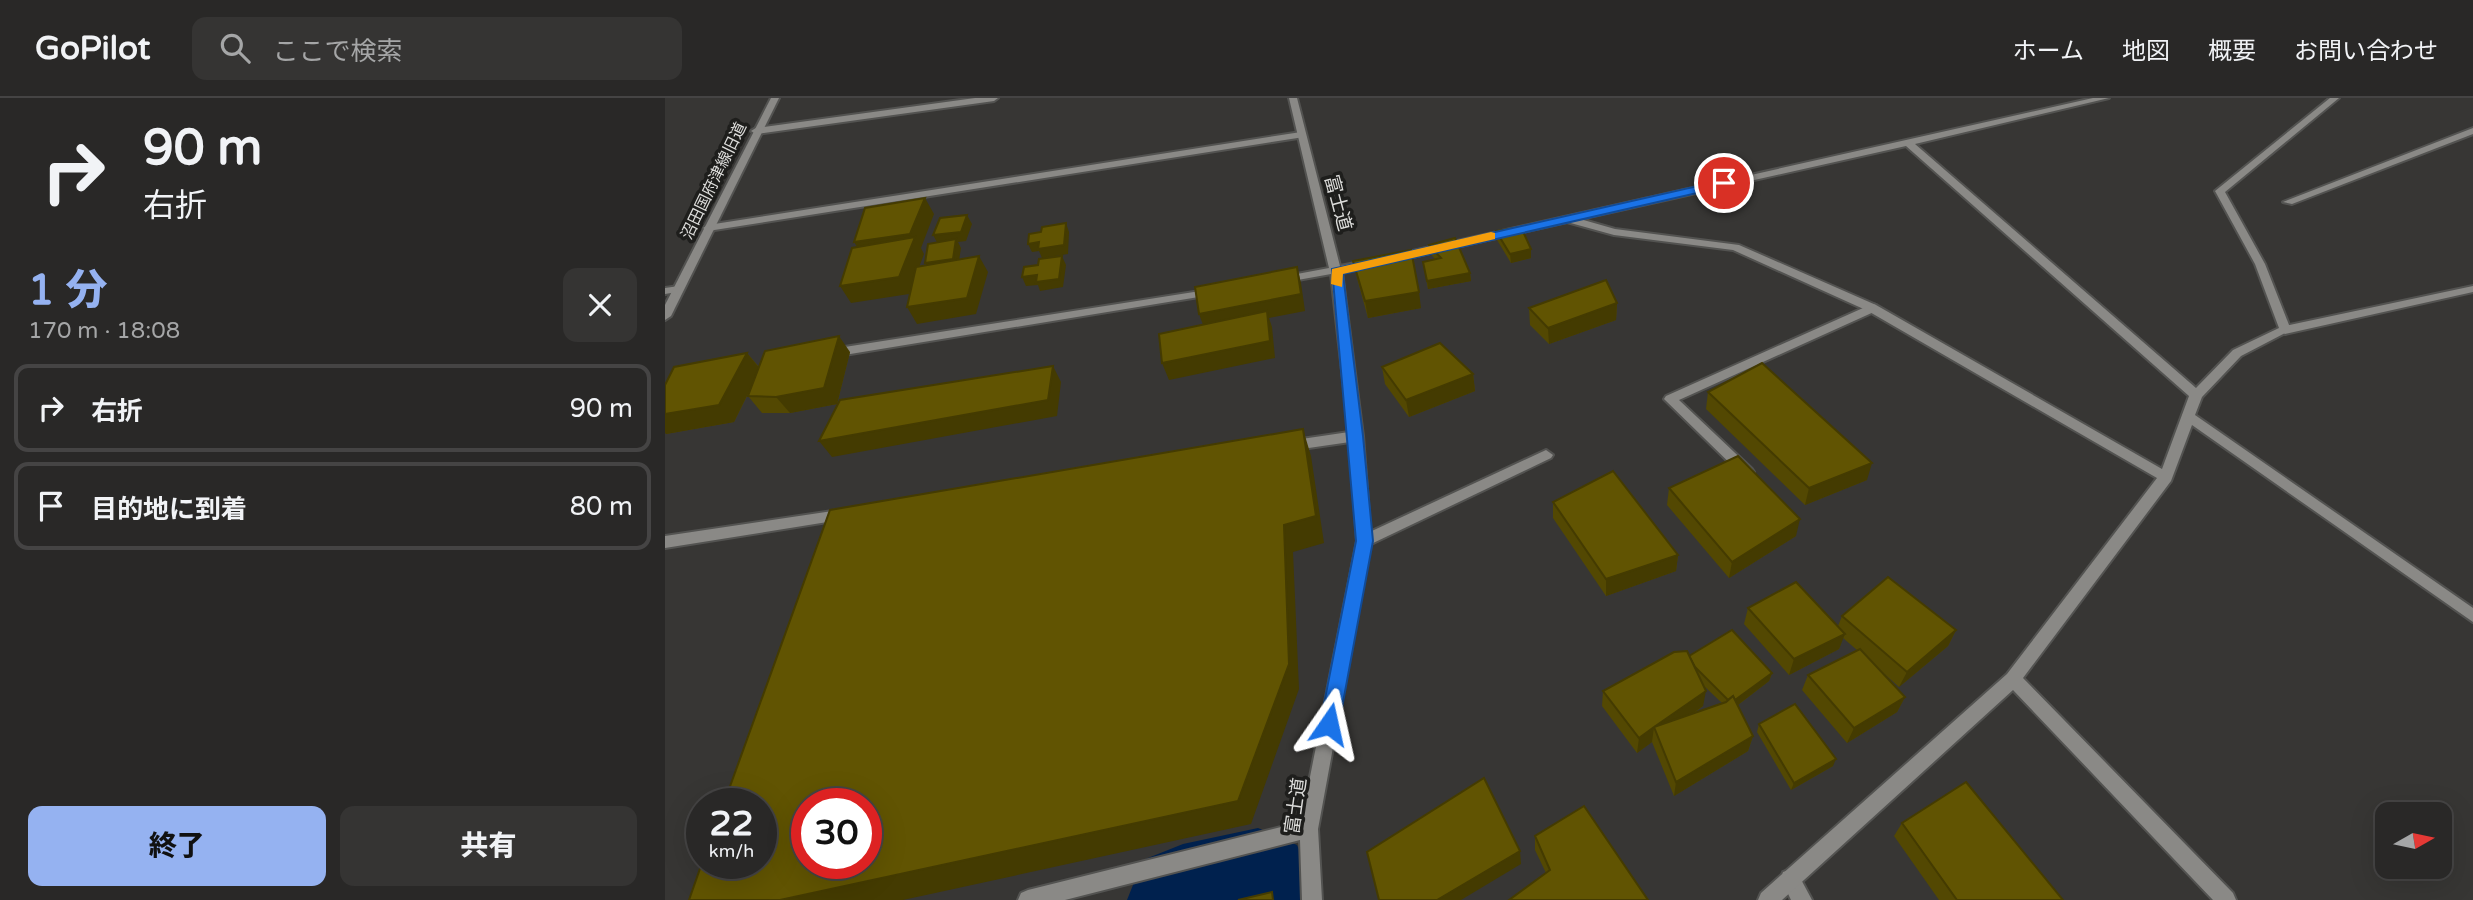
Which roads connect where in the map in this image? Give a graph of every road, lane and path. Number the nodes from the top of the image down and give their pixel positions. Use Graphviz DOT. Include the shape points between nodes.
graph roads {
  1 [pos="775,98"];
  2 [pos="994,98"];
  3 [pos="1293,98"];
  4 [pos="2105,98"];
  5 [pos="2335,98"];
  6 [pos="756,131"];
  7 [pos="2473,131"];
  8 [pos="1301,135"];
  9 [pos="1907,142"];
  10 [pos="2288,202"];
  11 [pos="1566,219"];
  12 [pos="708,228"];
  13 [pos="1336,272"];
  14 [pos="1268,283"];
  15 [pos="679,289"];
  16 [pos="1227,289"];
  17 [pos="2473,289"];
  18 [pos="665,291"];
  19 [pos="1872,308"];
  20 [pos="665,316"];
  21 [pos="2285,330"];
  22 [pos="816,356"];
  23 [pos="2196,395"];
  24 [pos="2188,416"];
  25 [pos="1356,436"];
  26 [pos="1273,449"];
  27 [pos="1546,455"];
  28 [pos="2166,477"];
  29 [pos="1756,479"];
  30 [pos="859,512"];
  31 [pos="1364,541"];
  32 [pos="665,542"];
  33 [pos="2473,616"];
  34 [pos="2013,679"];
  35 [pos="1309,829"];
  36 [pos="1790,879"];
  37 [pos="1028,900"];
  38 [pos="1312,900"];
  39 [pos="1768,900"];
  40 [pos="1802,900"];
  41 [pos="2226,900"];
  1 -- 6 [label="street, 沼田国府津線旧道"];
  2 -- 6 [label="street"];
  3 -- 8 [label="street, 富士道"];
  4 -- 9 [label="street"];
  5 -- 21 [label="street" via="2220,191 2260,264"];
  6 -- 12 [label="street, 沼田国府津線旧道"];
  7 -- 10 [label="street"];
  8 -- 12 [label="street"];
  8 -- 13 [label="street, 富士道"];
  9 -- 11 [label="street"];
  9 -- 23 [label="street"];
  11 -- 13 [label="street"];
  11 -- 19 [label="street" via="1614,232 1735,247"];
  12 -- 15 [label="street, 沼田国府津線旧道"];
  13 -- 14 [label="street"];
  13 -- 25 [label="street, 富士道"];
  15 -- 18 [label="street"];
  15 -- 20 [label="street, 沼田国府津線旧道"];
  16 -- 22 [label="street"];
  17 -- 21 [label="street"];
  19 -- 28 [label="street"];
  19 -- 29 [label="street" via="1670,399"];
  21 -- 23 [label="street" via="2237,353"];
  23 -- 24 [label="street"];
  24 -- 28 [label="street"];
  24 -- 33 [label="street"];
  25 -- 26 [label="street"];
  25 -- 31 [label="street, 富士道"];
  27 -- 31 [label="street"];
  28 -- 34 [label="street"];
  30 -- 32 [label="street"];
  31 -- 35 [label="street, 富士道"];
  34 -- 36 [label="street"];
  34 -- 41 [label="street"];
  35 -- 37 [label="street"];
  35 -- 38 [label="street, 富士道"];
  36 -- 39 [label="street"];
  36 -- 40 [label="street"];
}
